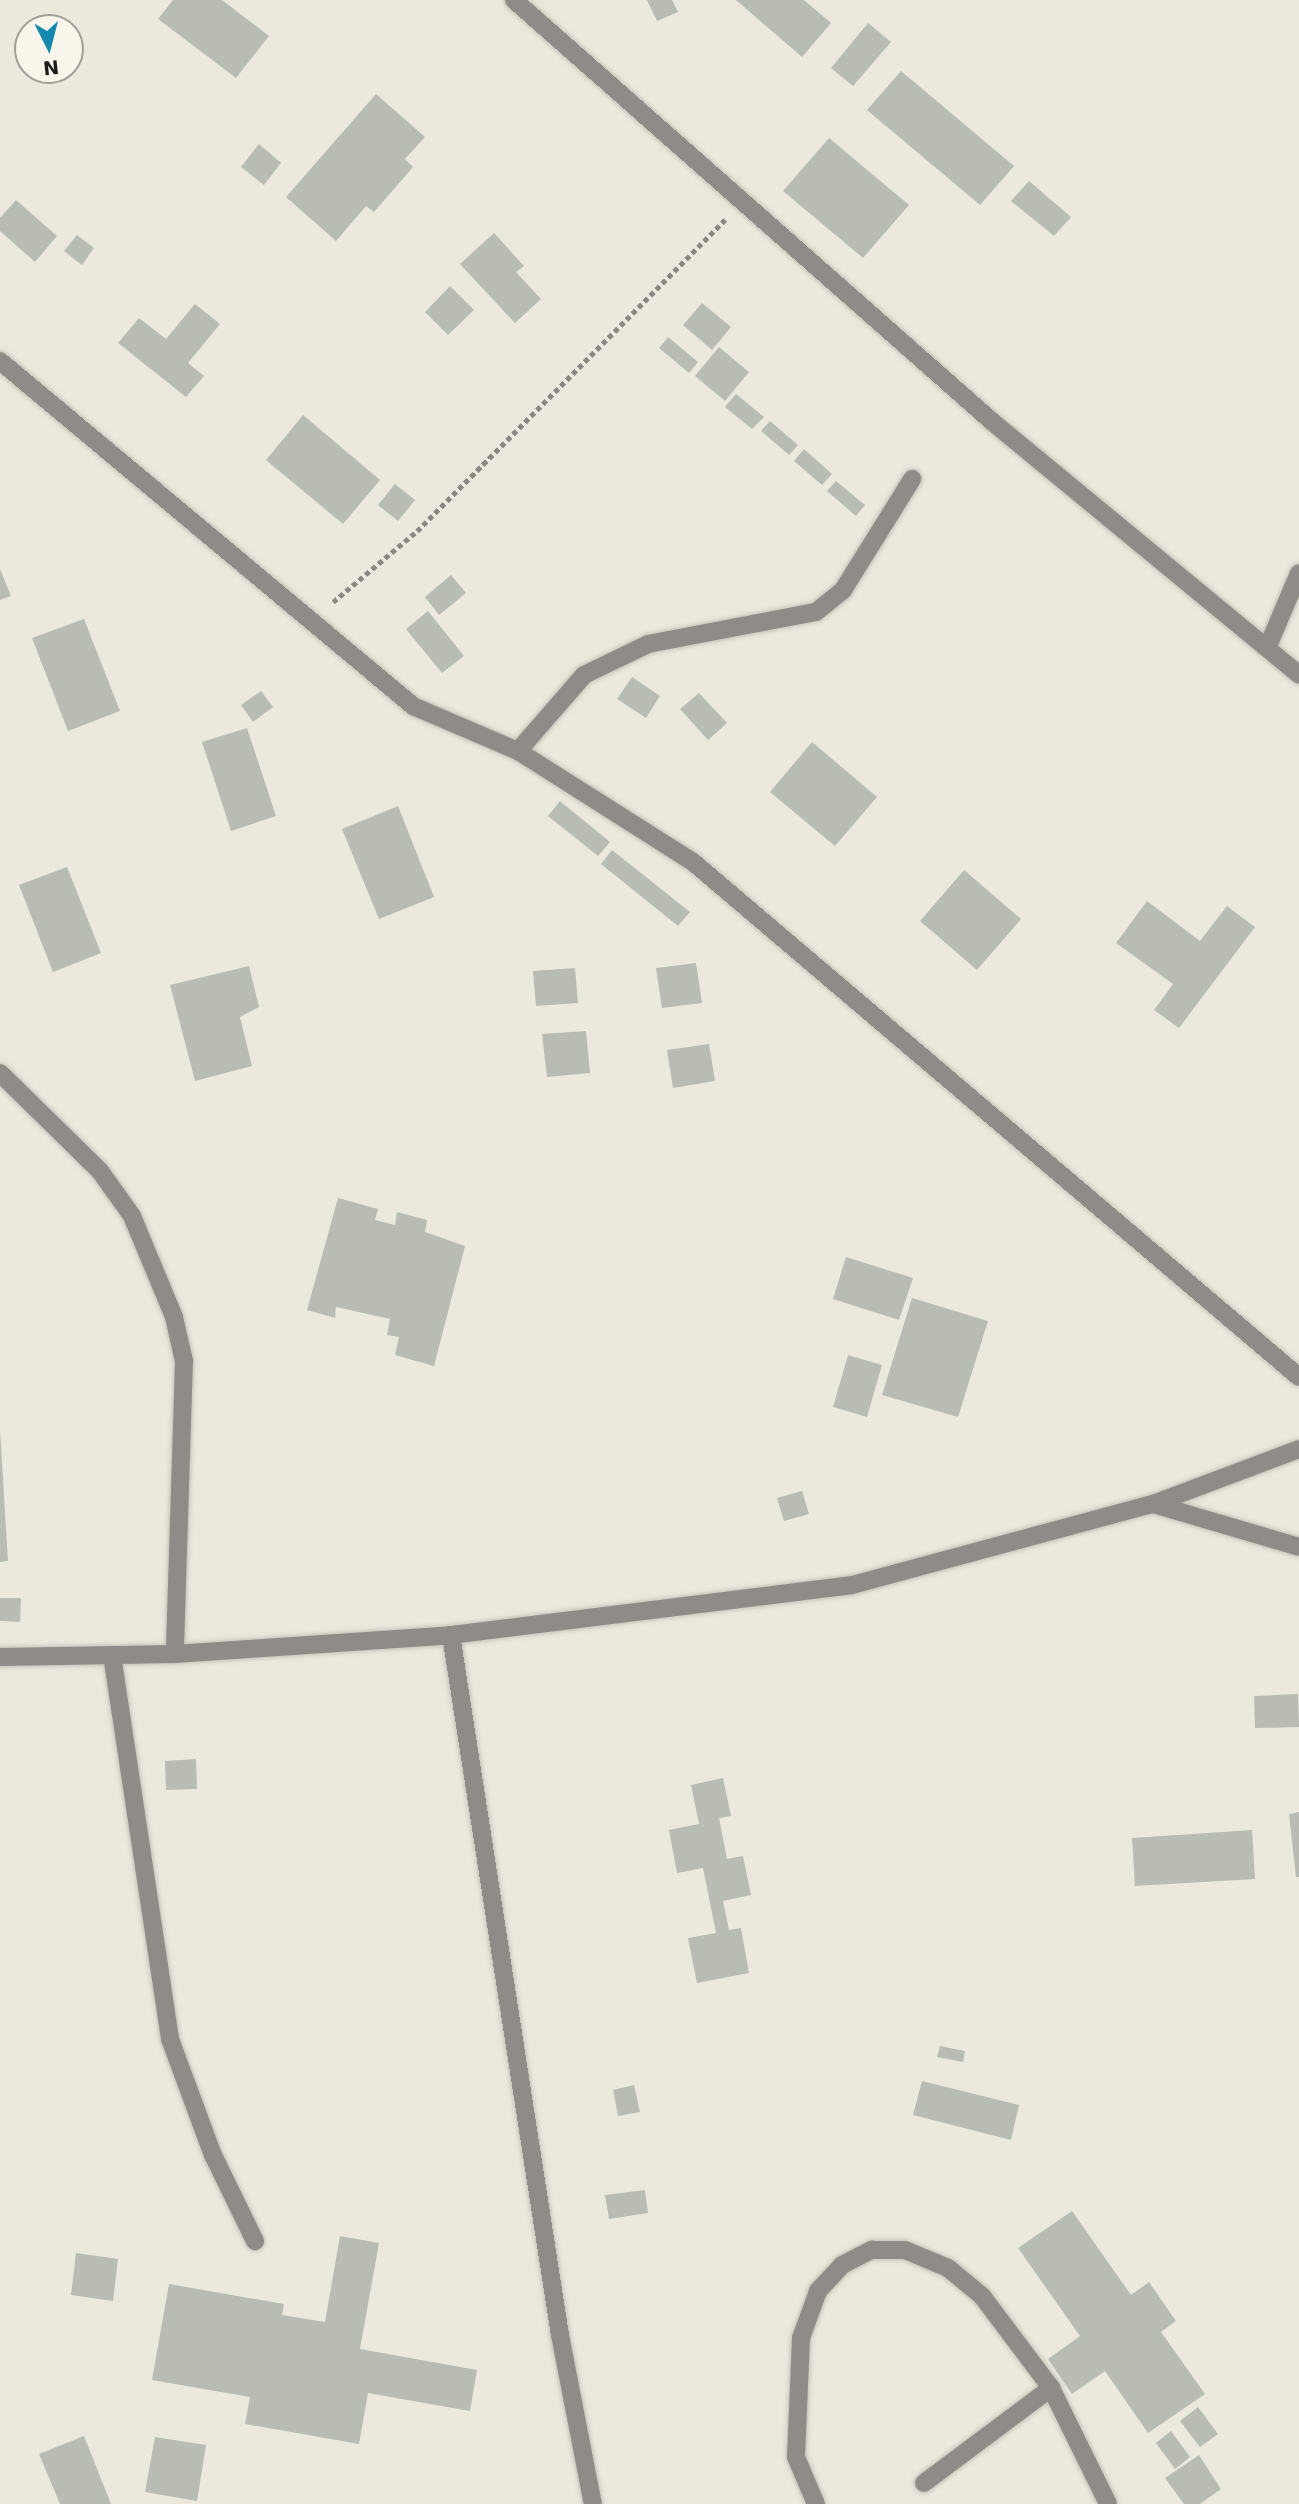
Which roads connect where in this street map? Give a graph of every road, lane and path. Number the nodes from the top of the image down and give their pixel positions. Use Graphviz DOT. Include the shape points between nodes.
graph roads {
  1 [pos="514,0"];
  2 [pos="743,202"];
  3 [pos="0,361"];
  4 [pos="912,479"];
  5 [pos="1299,573"];
  6 [pos="311,621"];
  7 [pos="1268,646"];
  8 [pos="1299,675"];
  9 [pos="518,751"];
  10 [pos="0,1073"];
  11 [pos="1299,1377"];
  12 [pos="1299,1449"];
  13 [pos="1153,1504"];
  14 [pos="1299,1547"];
  15 [pos="451,1635"];
  16 [pos="175,1654"];
  17 [pos="112,1655"];
  18 [pos="0,1657"];
  19 [pos="254,2241"];
  20 [pos="1051,2388"];
  21 [pos="924,2483"];
  22 [pos="593,2504"];
  23 [pos="816,2504"];
  24 [pos="1108,2504"];
  1 -- 2 [label="street"];
  2 -- 6 [label="path" via="417,531"];
  2 -- 7 [label="street" via="995,425"];
  3 -- 6 [label="street"];
  4 -- 9 [label="street" via="843,590 816,612 648,644 584,675"];
  5 -- 7 [label="street"];
  6 -- 9 [label="street" via="413,706"];
  7 -- 8 [label="street"];
  9 -- 11 [label="street" via="693,862"];
  10 -- 16 [label="street" via="100,1171 132,1216 174,1317 184,1361"];
  12 -- 13 [label="street"];
  13 -- 14 [label="street"];
  13 -- 15 [label="street" via="852,1586"];
  15 -- 16 [label="street"];
  15 -- 22 [label="street" via="558,2322"];
  16 -- 17 [label="street"];
  17 -- 18 [label="street"];
  17 -- 19 [label="street" via="170,2039 213,2155"];
  20 -- 21 [label="street"];
  20 -- 23 [label="street" via="982,2295 948,2268 905,2250 872,2250 842,2265 818,2291 801,2338 796,2457"];
  20 -- 24 [label="street"];
}
